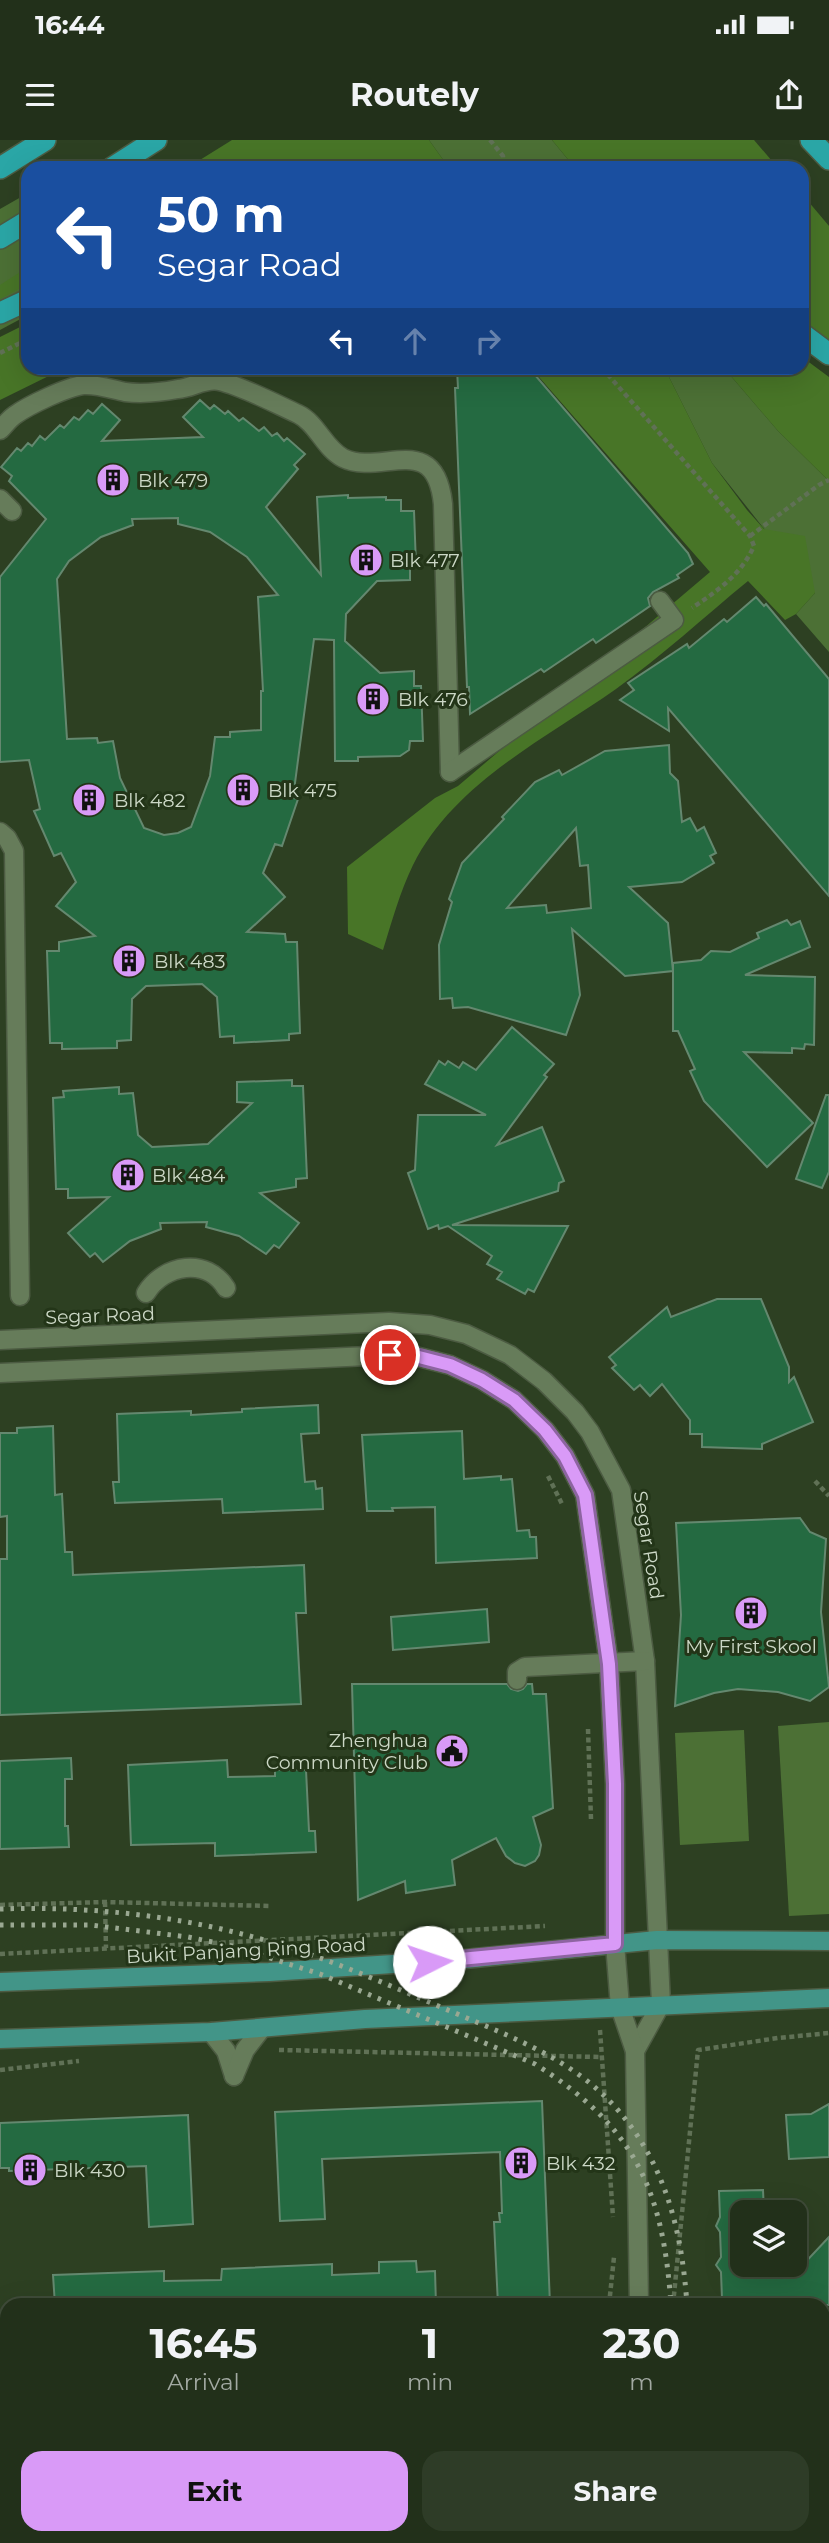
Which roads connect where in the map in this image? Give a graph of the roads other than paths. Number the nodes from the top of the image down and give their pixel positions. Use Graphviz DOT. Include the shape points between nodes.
graph roads {
  1 [pos="45,140"];
  2 [pos="156,140"];
  3 [pos="811,140"];
  4 [pos="829,159"];
  5 [pos="122,161"];
  6 [pos="0,168"];
  7 [pos="21,225"];
  8 [pos="0,238"];
  9 [pos="21,303"];
  10 [pos="0,313"];
  11 [pos="809,339"];
  12 [pos="829,354"];
  13 [pos="0,430"];
  14 [pos="660,601"];
  15 [pos="0,832"];
  16 [pos="226,1288"];
  17 [pos="146,1293"];
  18 [pos="20,1296"];
  19 [pos="0,1340"];
  20 [pos="0,1373"];
  21 [pos="645,1661"];
  22 [pos="609,1664"];
  23 [pos="517,1680"];
  24 [pos="657,1940"];
  25 [pos="829,1941"];
  26 [pos="615,1944"];
  27 [pos="0,1982"];
  28 [pos="829,1998"];
  29 [pos="661,2004"];
  30 [pos="620,2007"];
  31 [pos="262,2028"];
  32 [pos="211,2032"];
  33 [pos="0,2039"];
  34 [pos="635,2051"];
  35 [pos="639,2298"];
  1 -- 6 [label="highway"];
  2 -- 5 [label="highway"];
  3 -- 4 [label="highway"];
  7 -- 8 [label="highway"];
  9 -- 10 [label="highway"];
  11 -- 12 [label="highway"];
  13 -- 14 [label="street" via="16,414 80,386 133,392 178,390 215,380 302,415 344,458 361,462 400,459 425,465 440,486 443,504 450,772 674,620"];
  15 -- 18 [label="street" via="14,850"];
  16 -- 17 [label="street" via="211,1272 186,1267 163,1275"];
  19 -- 21 [label="street, Segar Road" via="390,1322 466,1334 510,1355 575,1412 621,1490"];
  20 -- 22 [label="street" via="390,1355 450,1365 482,1380 514,1400 545,1430 585,1495"];
  21 -- 22 [label="street"];
  21 -- 24 [label="street, Segar Road"];
  22 -- 23 [label="street" via="525,1667 517,1672"];
  22 -- 26 [label="street"];
  24 -- 25 [label="main road, Bukit Panjang Ring Road"];
  24 -- 26 [label="main road, Bukit Panjang Ring Road"];
  24 -- 29 [label="street, Segar Road"];
  26 -- 27 [label="main road, Bukit Panjang Ring Road" via="269,1972"];
  26 -- 30 [label="street"];
  28 -- 29 [label="main road"];
  29 -- 30 [label="main road"];
  29 -- 34 [label="street"];
  30 -- 31 [label="main road"];
  30 -- 34 [label="street"];
  31 -- 32 [label="main road"];
  31 -- 32 [label="street" via="245,2050 234,2076 226,2051"];
  32 -- 33 [label="main road"];
  34 -- 35 [label="street"];
}
